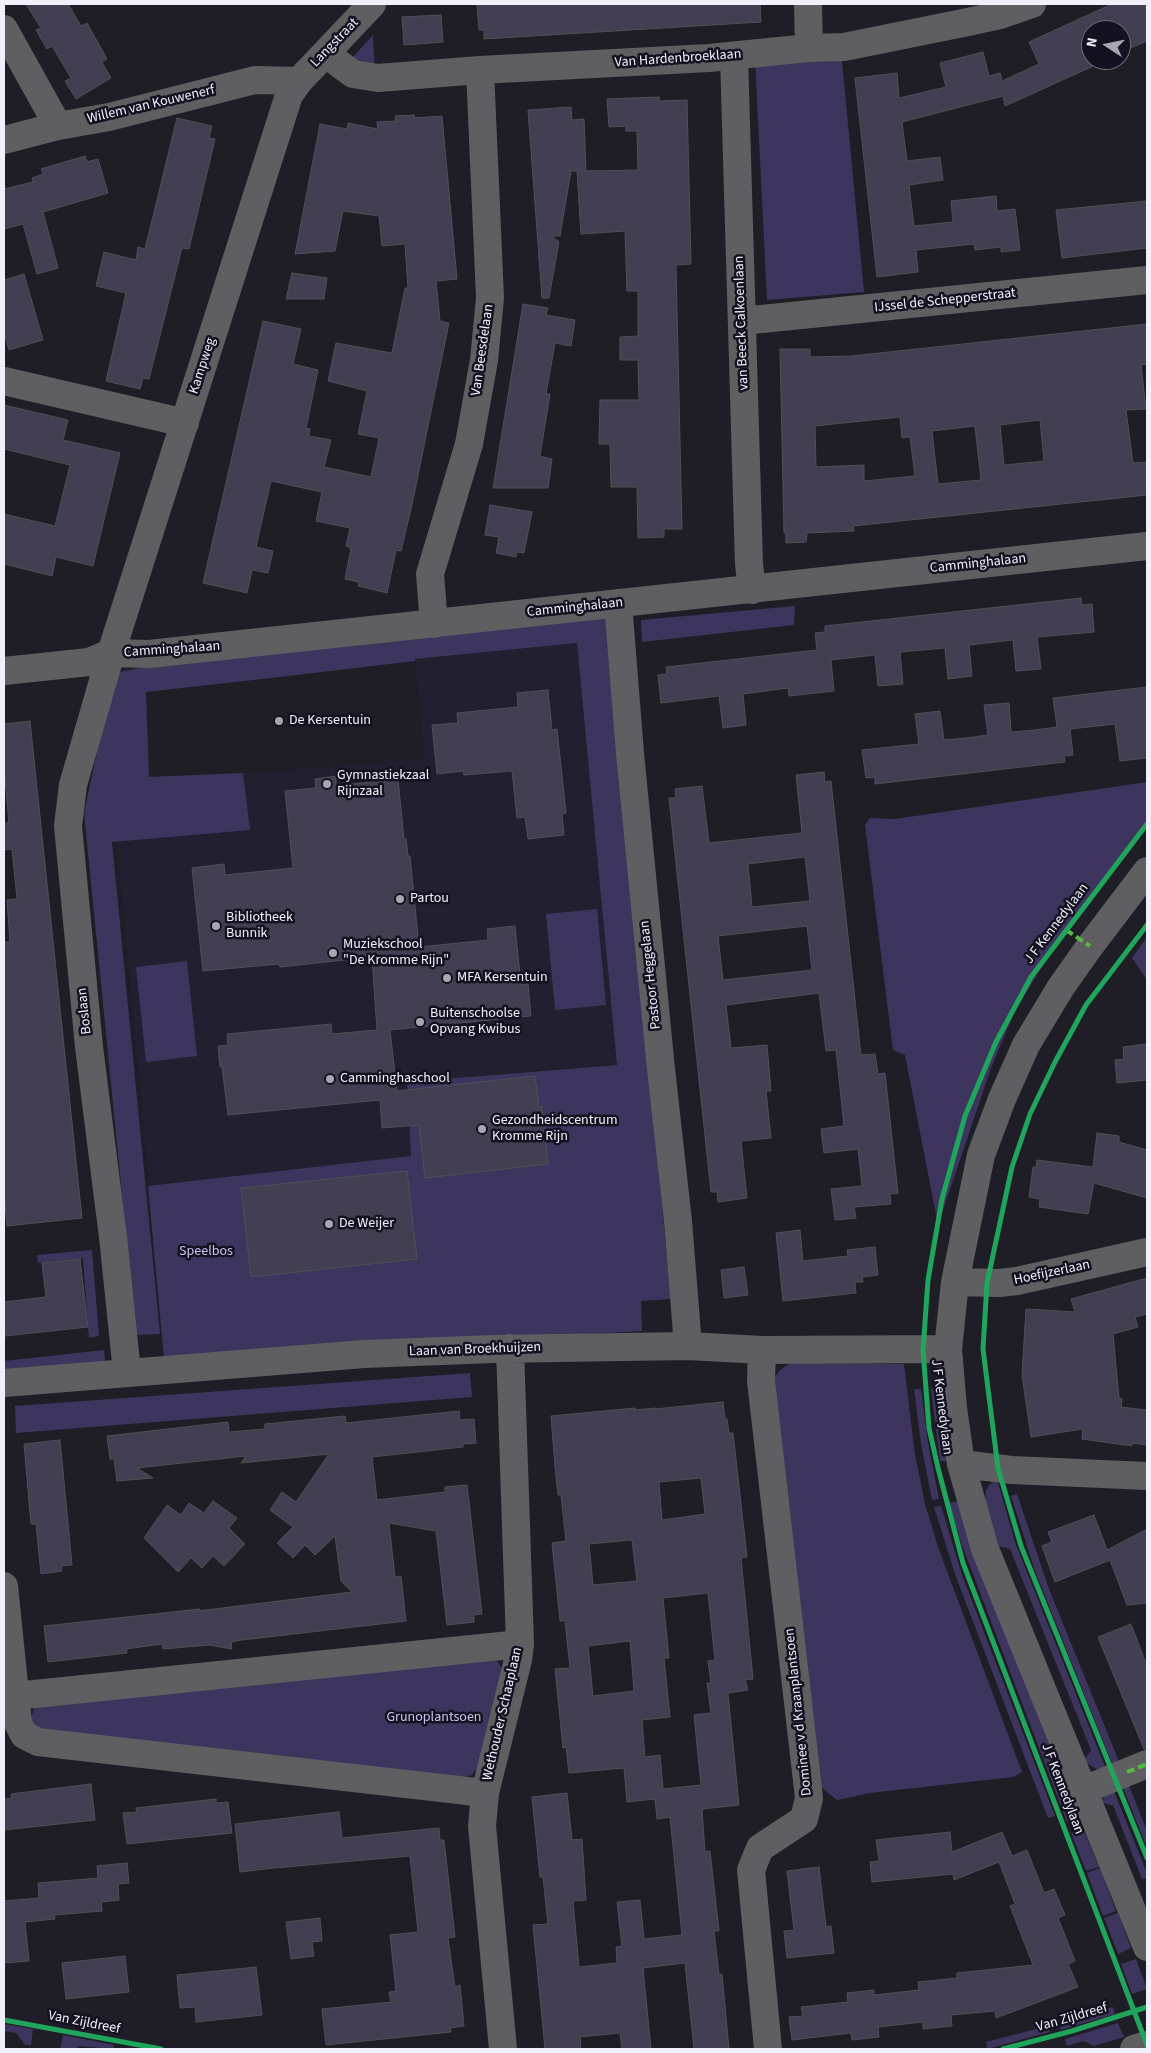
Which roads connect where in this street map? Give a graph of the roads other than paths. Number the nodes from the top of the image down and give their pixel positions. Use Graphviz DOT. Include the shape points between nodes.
graph roads {
  1 [pos="372,4"];
  2 [pos="808,4"];
  3 [pos="1032,4"];
  4 [pos="4,29"];
  5 [pos="809,48"];
  6 [pos="326,54"];
  7 [pos="734,56"];
  8 [pos="480,70"];
  9 [pos="299,81"];
  10 [pos="58,126"];
  11 [pos="4,140"];
  12 [pos="1147,280"];
  13 [pos="742,321"];
  14 [pos="4,381"];
  15 [pos="185,423"];
  16 [pos="1147,546"];
  17 [pos="752,590"];
  18 [pos="618,603"];
  19 [pos="434,624"];
  20 [pos="111,653"];
  21 [pos="4,671"];
  22 [pos="1147,871"];
  23 [pos="1147,1252"];
  24 [pos="955,1282"];
  25 [pos="688,1346"];
  26 [pos="510,1348"];
  27 [pos="948,1349"];
  28 [pos="762,1350"];
  29 [pos="127,1372"];
  30 [pos="4,1384"];
  31 [pos="962,1464"];
  32 [pos="1147,1476"];
  33 [pos="4,1586"];
  34 [pos="520,1644"];
  35 [pos="15,1696"];
  36 [pos="1147,1764"];
  37 [pos="1084,1790"];
  38 [pos="485,1793"];
  39 [pos="1136,1889"];
  40 [pos="1147,1947"];
  41 [pos="1147,2045"];
  42 [pos="503,2049"];
  43 [pos="768,2049"];
  44 [pos="1134,2049"];
  1 -- 6 [label="street, Langstraat"];
  2 -- 5 [label="street"];
  3 -- 5 [label="street, Van Hardenbroeklaan" via="1000,15 906,36 844,47"];
  4 -- 10 [label="street"];
  5 -- 7 [label="street, Van Hardenbroeklaan"];
  6 -- 8 [label="street, Van Hardenbroeklaan" via="353,74 378,78"];
  6 -- 9 [label="street, Langstraat"];
  7 -- 8 [label="street, Van Hardenbroeklaan"];
  7 -- 13 [label="street, van Beeck Calkoenlaan"];
  8 -- 19 [label="street, Van Beesdelaan" via="490,298 484,360 469,444 430,574"];
  9 -- 10 [label="street, Willem van Kouwenerf" via="254,80 109,117"];
  9 -- 15 [label="street, Kampweg" via="289,95"];
  10 -- 11 [label="street, Willem van Kouwenerf"];
  12 -- 13 [label="street, IJssel de Schepperstraat"];
  13 -- 17 [label="street, van Beeck Calkoenlaan"];
  14 -- 15 [label="street"];
  15 -- 20 [label="street, Kampweg"];
  16 -- 17 [label="street, Camminghalaan"];
  17 -- 18 [label="street, Camminghalaan"];
  18 -- 19 [label="street, Camminghalaan"];
  18 -- 25 [label="street, Pastoor Heggelaan"];
  19 -- 20 [label="street, Camminghalaan" via="149,654"];
  20 -- 21 [label="street, Camminghalaan" via="89,662"];
  20 -- 29 [label="street, Boslaan" via="73,785 68,826 89,1046"];
  22 -- 24 [label="street, J F Kennedylaan" via="1061,987 1026,1045 981,1155"];
  23 -- 24 [label="street, Hoefijzerlaan" via="1016,1281"];
  24 -- 27 [label="street, J F Kennedylaan"];
  25 -- 26 [label="street, Laan van Broekhuijzen"];
  25 -- 28 [label="street, Laan van Broekhuijzen"];
  26 -- 29 [label="street, Laan van Broekhuijzen" via="364,1354"];
  26 -- 34 [label="street, Wethouder Schaaplaan"];
  27 -- 28 [label="street, Laan van Broekhuijzen"];
  27 -- 31 [label="street, J F Kennedylaan"];
  28 -- 43 [label="street, Dominee v d Kraanplantsoen" via="761,1381 809,1798 804,1819 760,1848 751,1870"];
  29 -- 30 [label="street, Laan van Broekhuijzen"];
  31 -- 32 [label="street" via="1012,1470"];
  31 -- 37 [label="street, J F Kennedylaan" via="985,1549"];
  33 -- 35 [label="street"];
  34 -- 35 [label="street"];
  34 -- 38 [label="street, Wethouder Schaaplaan"];
  35 -- 38 [label="street" via="18,1723 24,1735 38,1742"];
  36 -- 37 [label="street"];
  37 -- 39 [label="street, J F Kennedylaan"];
  38 -- 42 [label="street, Wethouder Schaaplaan" via="482,1826"];
  39 -- 40 [label="street, J F Kennedylaan"];
  41 -- 44 [label="street"];
}
